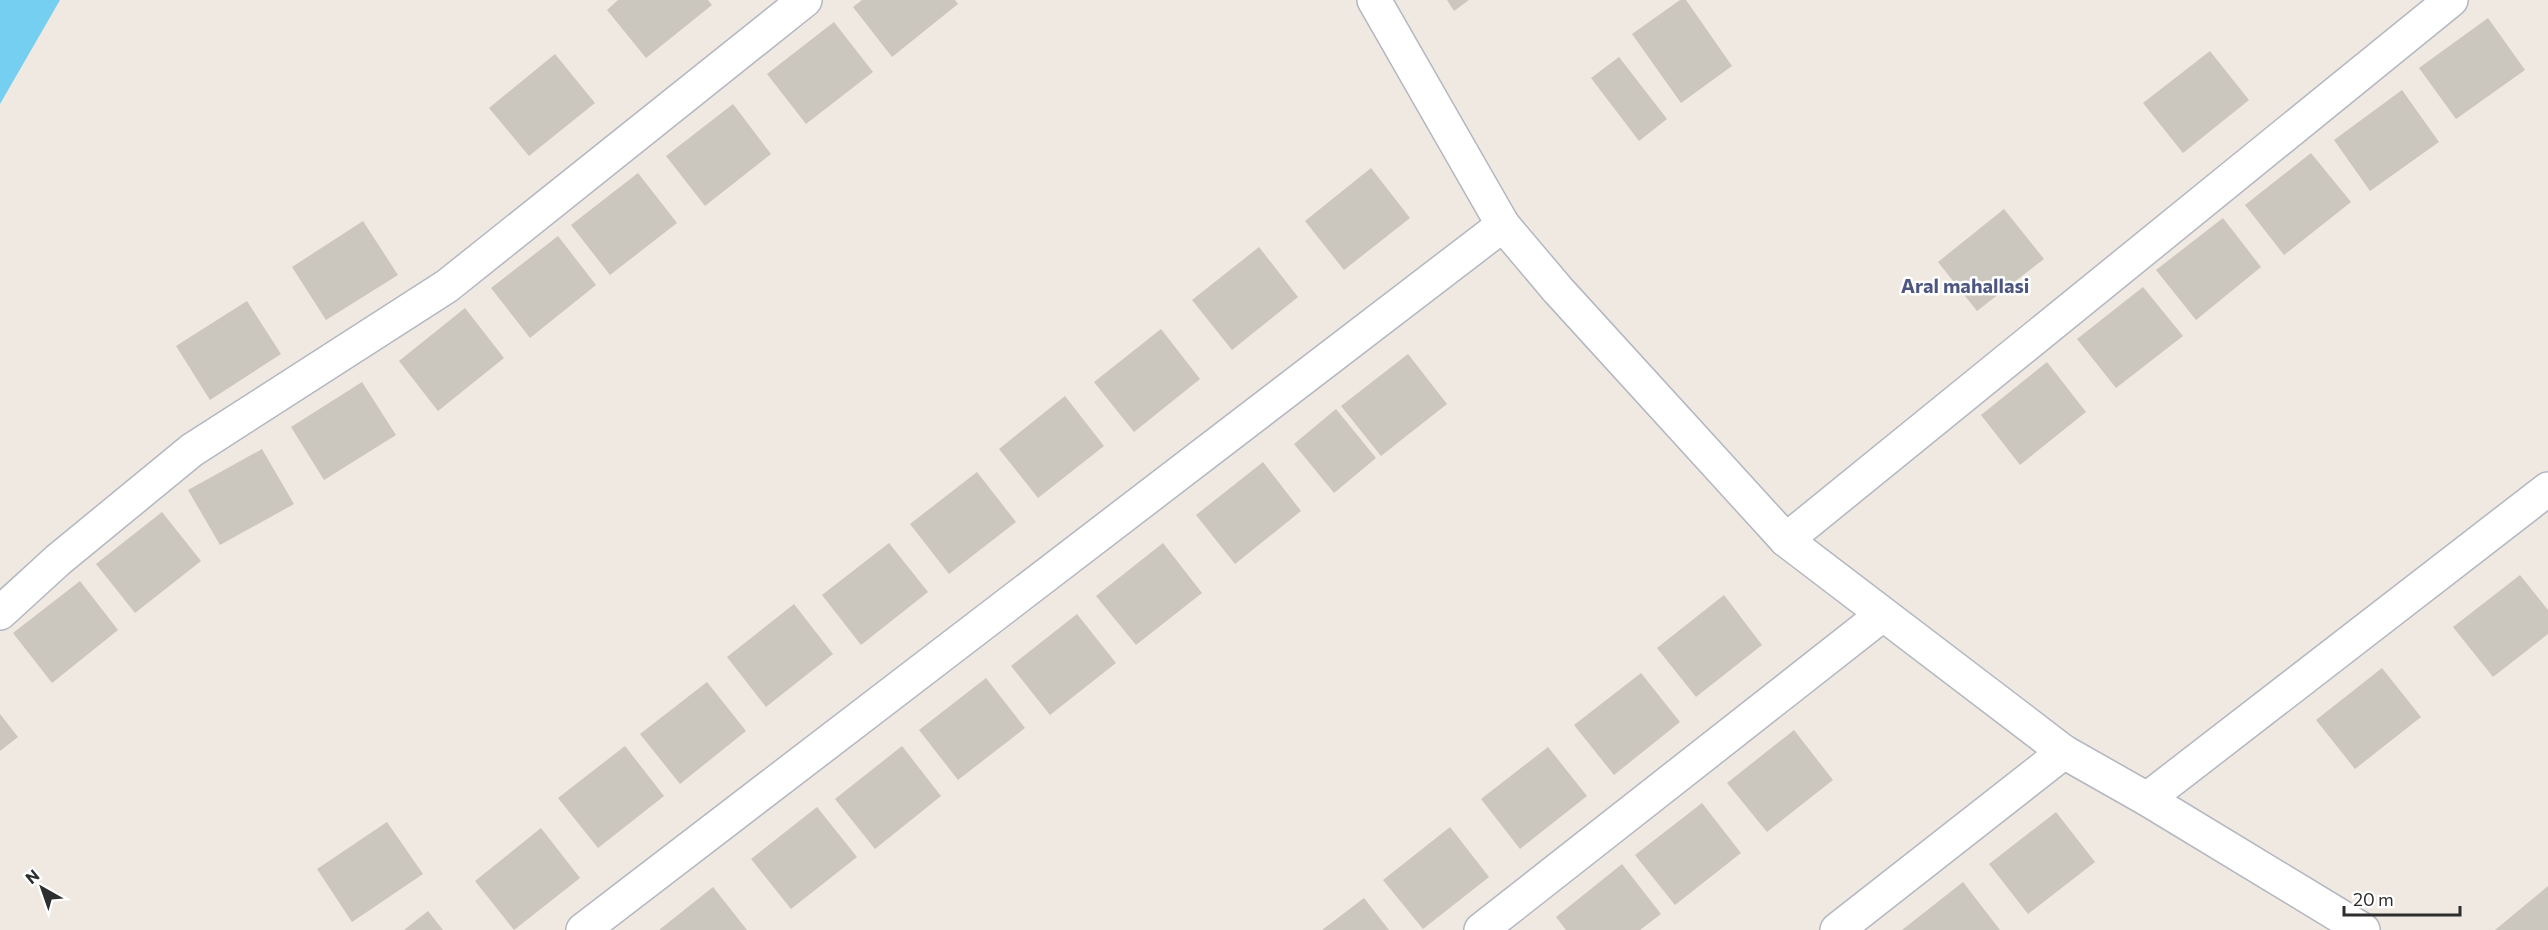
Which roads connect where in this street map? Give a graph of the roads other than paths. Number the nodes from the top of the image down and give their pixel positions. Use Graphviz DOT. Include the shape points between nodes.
graph roads {
  1 [pos="805,0"];
  2 [pos="1374,0"];
  3 [pos="2451,0"];
  4 [pos="1503,225"];
  5 [pos="2548,489"];
  6 [pos="1786,540"];
  7 [pos="0,613"];
  8 [pos="1882,615"];
  9 [pos="2064,752"];
  10 [pos="2147,799"];
  11 [pos="583,930"];
  12 [pos="1481,930"];
  13 [pos="1837,930"];
  14 [pos="2363,930"];
  1 -- 7 [label="street" via="447,286 192,450"];
  2 -- 4 [label="street"];
  3 -- 6 [label="street"];
  4 -- 6 [label="street"];
  4 -- 11 [label="street"];
  5 -- 10 [label="street"];
  6 -- 8 [label="street"];
  8 -- 9 [label="street"];
  8 -- 12 [label="street"];
  9 -- 10 [label="street"];
  9 -- 13 [label="street"];
  10 -- 14 [label="street"];
}
